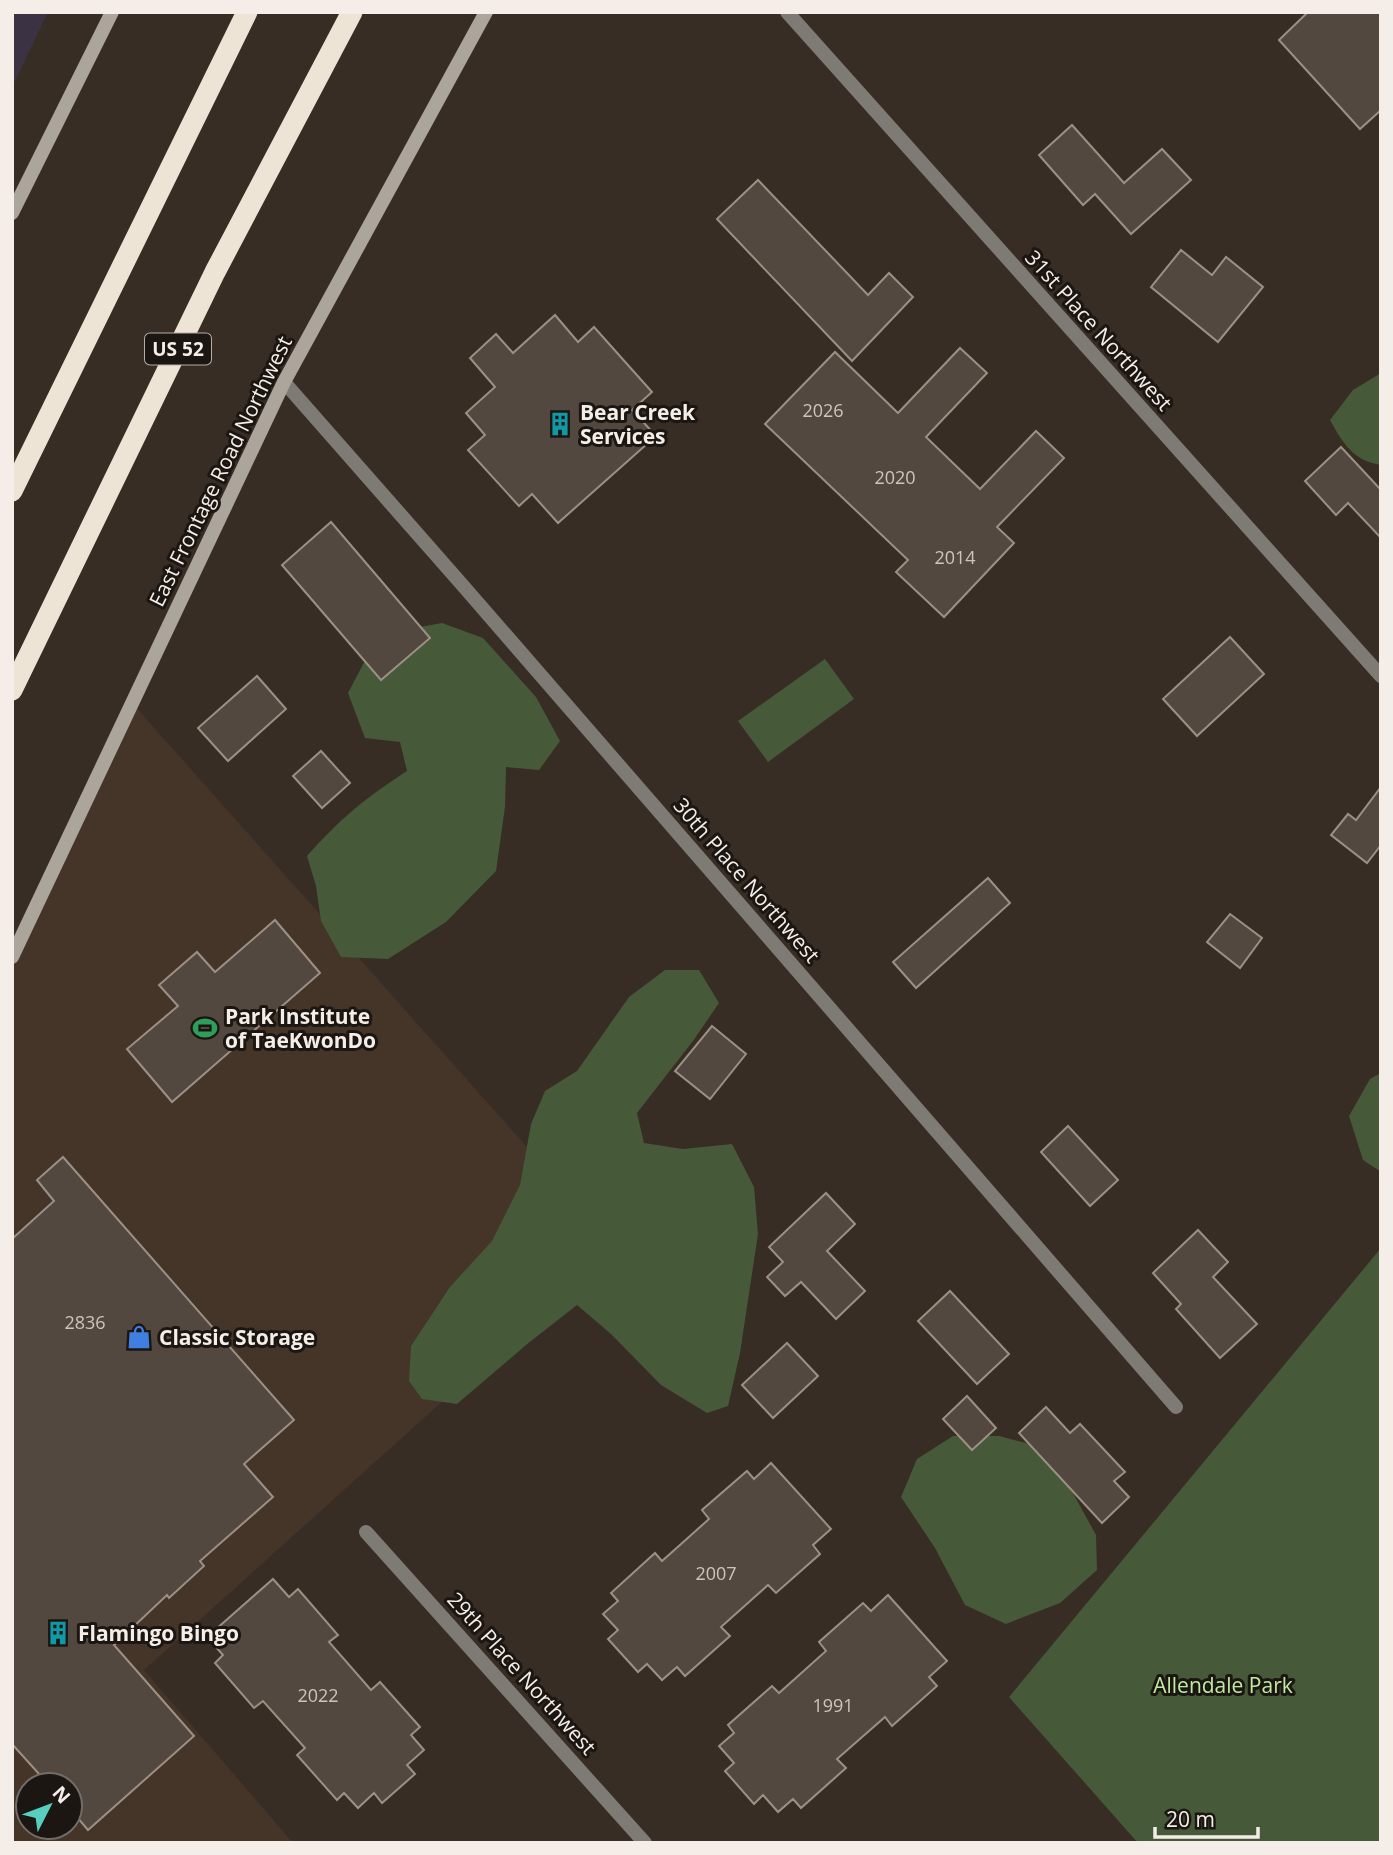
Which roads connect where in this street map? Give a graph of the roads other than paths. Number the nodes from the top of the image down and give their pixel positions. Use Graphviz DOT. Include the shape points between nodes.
graph roads {
  1 [pos="112,12"];
  2 [pos="247,12"];
  3 [pos="352,12"];
  4 [pos="485,12"];
  5 [pos="787,12"];
  6 [pos="12,213"];
  7 [pos="284,382"];
  8 [pos="12,491"];
  9 [pos="1381,676"];
  10 [pos="12,690"];
  11 [pos="12,957"];
  12 [pos="1176,1407"];
  13 [pos="366,1532"];
  14 [pos="645,1843"];
  1 -- 6 [label="street"];
  2 -- 8 [label="highway"];
  3 -- 10 [label="highway, US 52" via="215,272"];
  4 -- 7 [label="street, East Frontage Road Northwest"];
  5 -- 9 [label="street, 31st Place Northwest"];
  7 -- 11 [label="street, East Frontage Road Northwest"];
  7 -- 12 [label="street, 30th Place Northwest"];
  13 -- 14 [label="street, 29th Place Northwest"];
}
